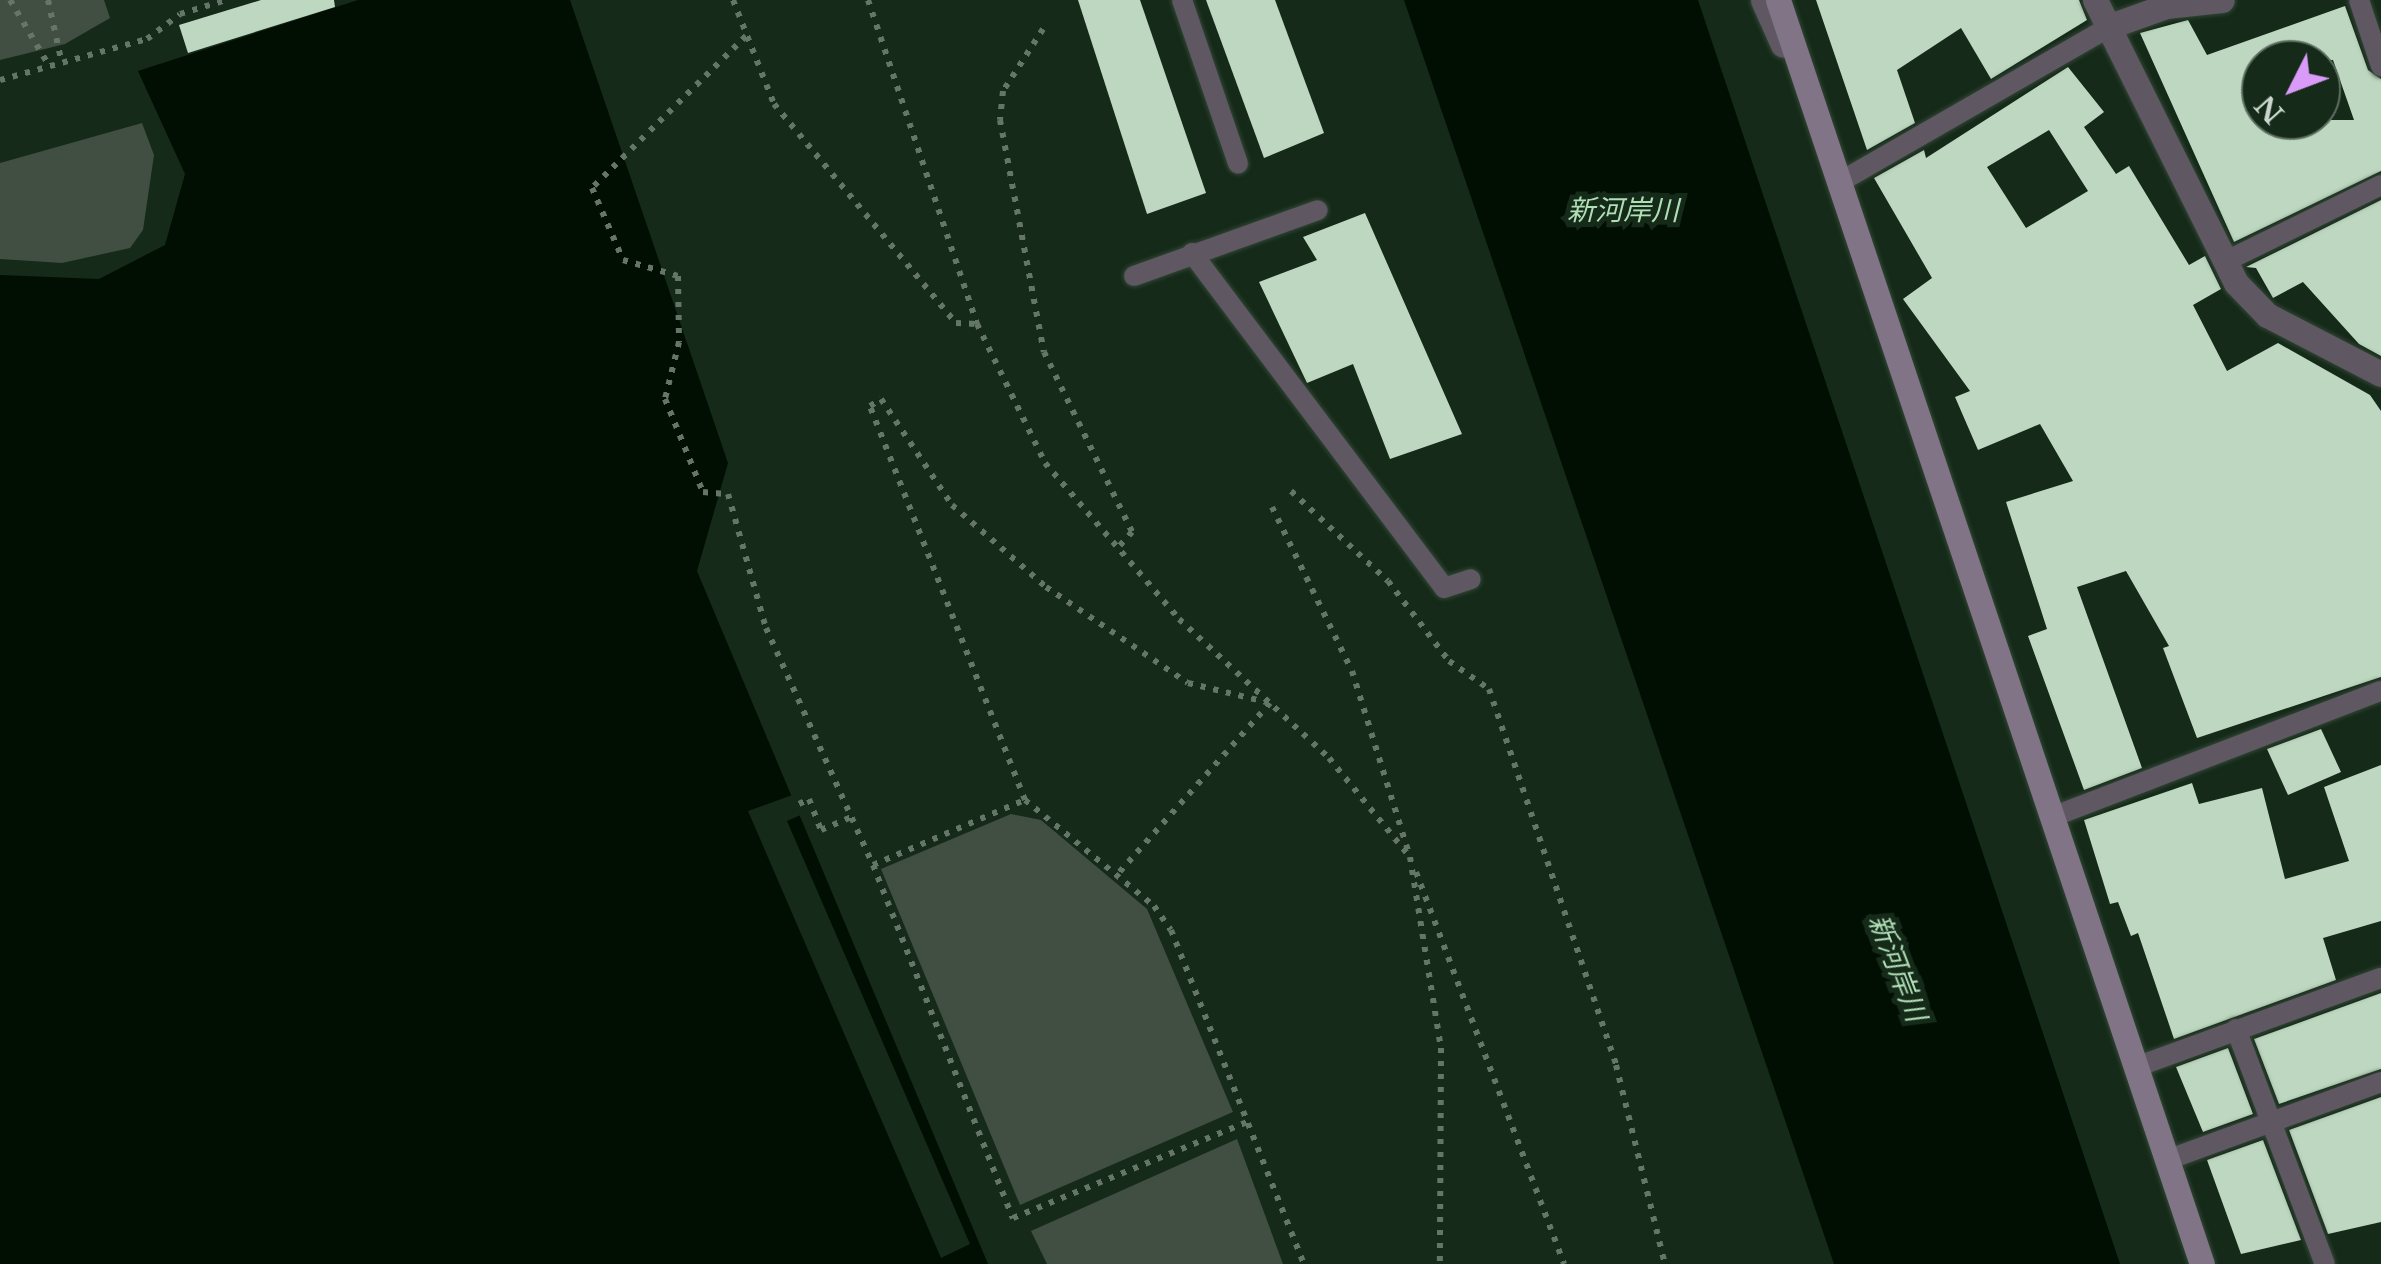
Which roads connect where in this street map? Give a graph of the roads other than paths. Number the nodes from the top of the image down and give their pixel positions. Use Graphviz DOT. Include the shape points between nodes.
graph roads {
  1 [pos="1182,0"];
  2 [pos="1763,0"];
  3 [pos="1778,0"];
  4 [pos="2095,0"];
  5 [pos="2222,0"];
  6 [pos="2359,0"];
  7 [pos="2113,25"];
  8 [pos="2381,66"];
  9 [pos="1814,114"];
  10 [pos="1238,164"];
  11 [pos="1838,183"];
  12 [pos="2381,185"];
  13 [pos="1318,210"];
  14 [pos="1192,252"];
  15 [pos="2226,261"];
  16 [pos="1134,276"];
  17 [pos="2377,365"];
  18 [pos="1471,579"];
  19 [pos="2381,690"];
  20 [pos="2052,818"];
  21 [pos="2381,978"];
  22 [pos="2236,1029"];
  23 [pos="2136,1067"];
  24 [pos="2381,1082"];
  25 [pos="2272,1125"];
  26 [pos="2167,1160"];
  27 [pos="2202,1264"];
  28 [pos="2325,1264"];
  1 -- 10 [label="lane"];
  2 -- 9 [label="street"];
  3 -- 9 [label="street"];
  4 -- 7 [label="street"];
  5 -- 7 [label="street" via="2166,6"];
  6 -- 8 [label="lane"];
  7 -- 11 [label="lane"];
  7 -- 15 [label="street"];
  9 -- 11 [label="street"];
  11 -- 20 [label="street"];
  12 -- 15 [label="lane"];
  13 -- 14 [label="lane"];
  14 -- 16 [label="lane"];
  14 -- 18 [label="lane" via="1444,588"];
  15 -- 17 [label="street" via="2267,316"];
  19 -- 20 [label="lane"];
  20 -- 23 [label="street"];
  21 -- 22 [label="lane"];
  22 -- 23 [label="lane"];
  22 -- 25 [label="lane"];
  23 -- 26 [label="street"];
  24 -- 25 [label="lane"];
  25 -- 26 [label="lane"];
  25 -- 28 [label="lane"];
  26 -- 27 [label="street"];
}
